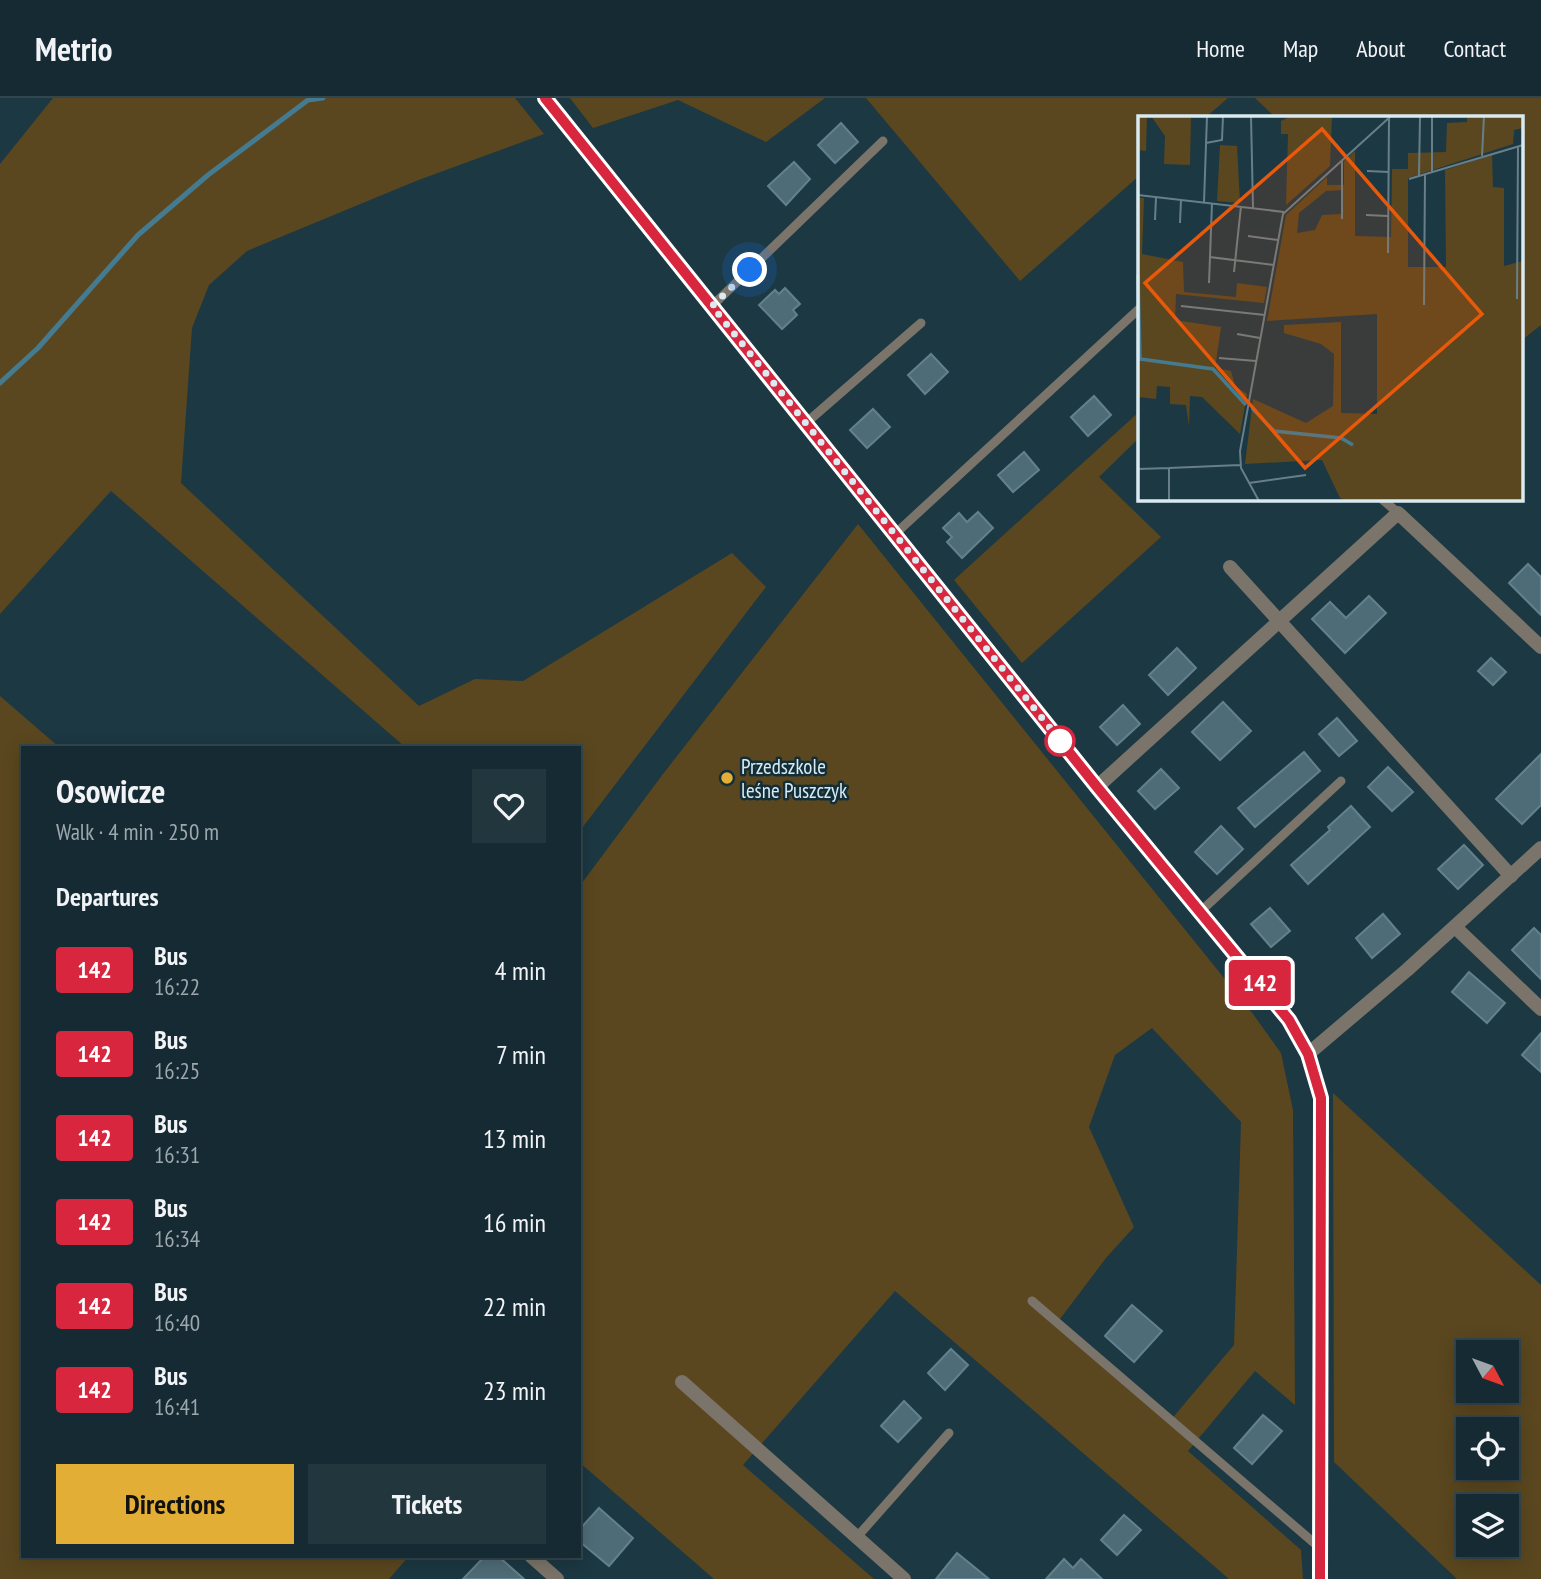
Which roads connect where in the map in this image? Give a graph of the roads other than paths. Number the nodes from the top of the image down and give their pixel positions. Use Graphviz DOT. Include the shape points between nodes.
graph roads {
  1 [pos="545,98"];
  2 [pos="883,141"];
  3 [pos="712,306"];
  4 [pos="1138,310"];
  5 [pos="921,323"];
  6 [pos="806,423"];
  7 [pos="1383,500"];
  8 [pos="1398,513"];
  9 [pos="895,534"];
  10 [pos="1230,567"];
  11 [pos="1279,621"];
  12 [pos="1541,647"];
  13 [pos="1341,781"];
  14 [pos="1097,787"];
  15 [pos="1541,848"];
  16 [pos="1511,876"];
  17 [pos="1201,911"];
  18 [pos="1455,927"];
  19 [pos="1541,1009"];
  20 [pos="1308,1054"];
  21 [pos="1032,1301"];
  22 [pos="682,1382"];
  23 [pos="949,1433"];
  24 [pos="856,1537"];
  25 [pos="1320,1548"];
  26 [pos="533,1558"];
  27 [pos="557,1579"];
  28 [pos="904,1579"];
  29 [pos="1320,1579"];
  1 -- 3 [label="street"];
  2 -- 3 [label="lane"];
  3 -- 6 [label="street"];
  4 -- 9 [label="lane"];
  5 -- 6 [label="lane"];
  6 -- 9 [label="street"];
  7 -- 8 [label="lane"];
  8 -- 11 [label="street"];
  8 -- 12 [label="street"];
  9 -- 14 [label="street"];
  10 -- 11 [label="street"];
  11 -- 14 [label="street"];
  11 -- 16 [label="street"];
  13 -- 17 [label="lane"];
  14 -- 17 [label="street"];
  15 -- 16 [label="street"];
  16 -- 18 [label="street"];
  17 -- 20 [label="street" via="1289,1020"];
  18 -- 19 [label="street"];
  18 -- 20 [label="street"];
  20 -- 25 [label="street" via="1321,1098"];
  21 -- 25 [label="lane"];
  22 -- 24 [label="street"];
  23 -- 24 [label="lane"];
  24 -- 28 [label="street"];
  25 -- 29 [label="street"];
  26 -- 27 [label="street"];
}
